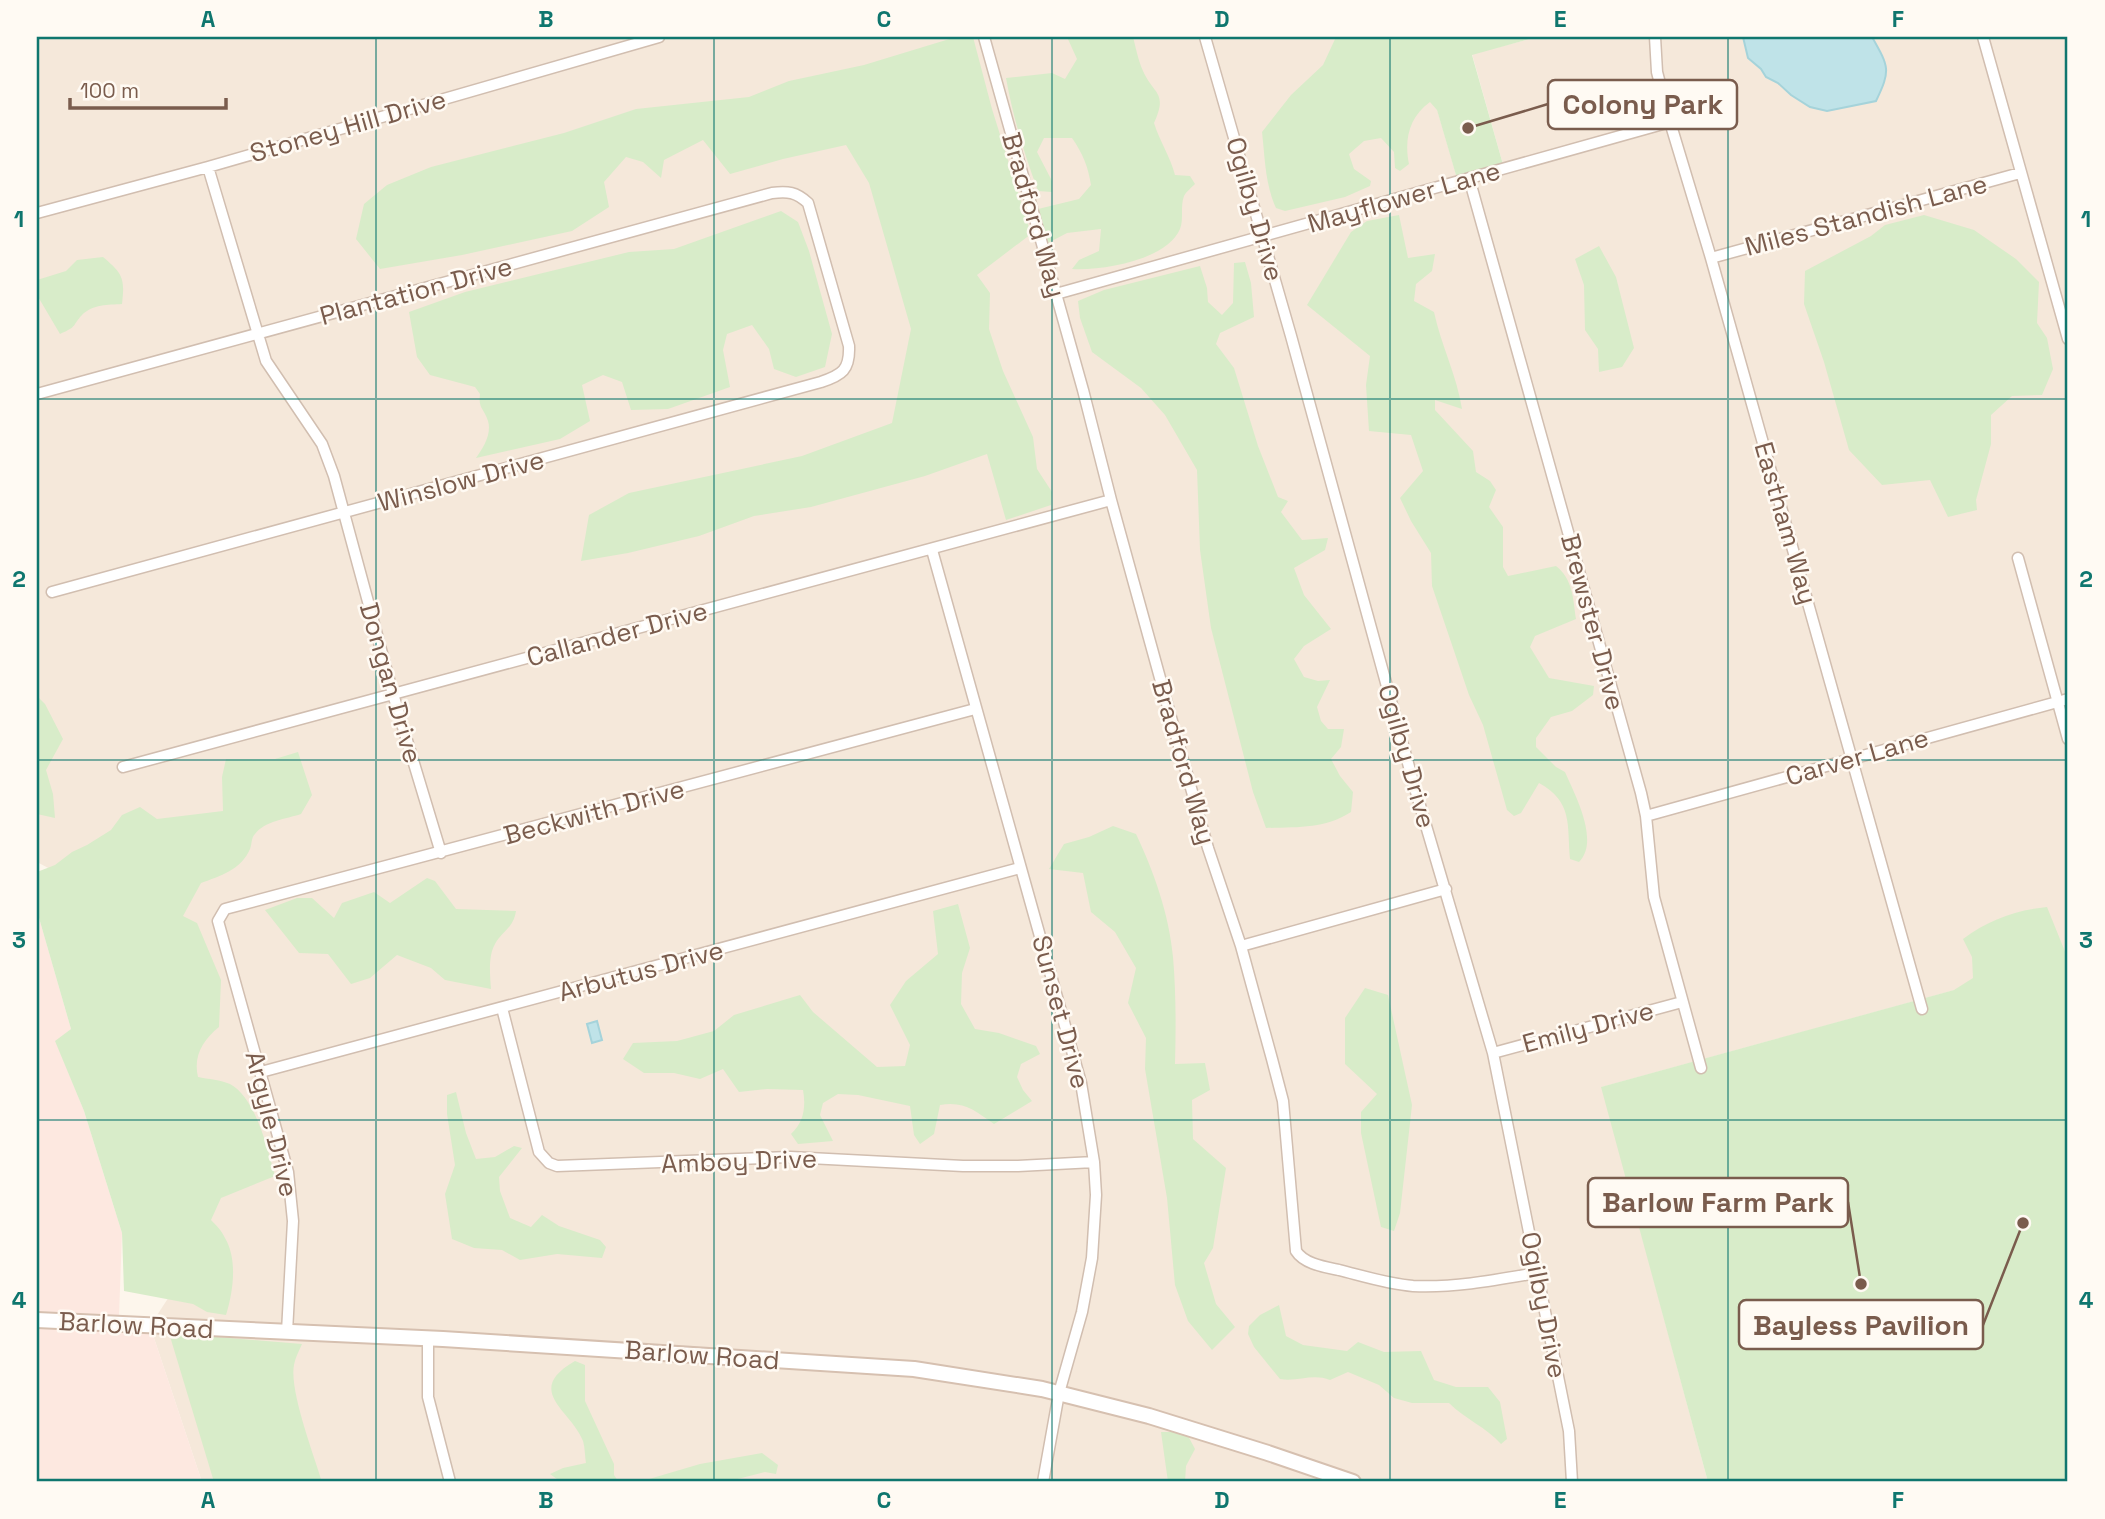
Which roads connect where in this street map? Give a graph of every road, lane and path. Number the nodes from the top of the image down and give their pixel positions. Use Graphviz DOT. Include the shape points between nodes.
graph roads {
  1 [pos="659,37"];
  2 [pos="984,37"];
  3 [pos="1205,37"];
  4 [pos="1655,37"];
  5 [pos="1983,37"];
  6 [pos="1670,122"];
  7 [pos="208,167"];
  8 [pos="2020,173"];
  9 [pos="1469,178"];
  10 [pos="37,213"];
  11 [pos="1262,236"];
  12 [pos="1711,258"];
  13 [pos="1056,294"];
  14 [pos="257,335"];
  15 [pos="2068,339"];
  16 [pos="849,346"];
  17 [pos="37,394"];
  18 [pos="1111,500"];
  19 [pos="344,512"];
  20 [pos="932,550"];
  21 [pos="2018,558"];
  22 [pos="52,592"];
  23 [pos="393,694"];
  24 [pos="2068,699"];
  25 [pos="2057,702"];
  26 [pos="975,709"];
  27 [pos="2068,739"];
  28 [pos="1852,758"];
  29 [pos="123,767"];
  30 [pos="1646,816"];
  31 [pos="441,853"];
  32 [pos="1020,868"];
  33 [pos="1446,889"];
  34 [pos="218,921"];
  35 [pos="1241,946"];
  36 [pos="1682,1002"];
  37 [pos="502,1008"];
  38 [pos="1922,1009"];
  39 [pos="1493,1053"];
  40 [pos="1702,1068"];
  41 [pos="261,1072"];
  42 [pos="1094,1162"];
  43 [pos="1536,1273"];
  44 [pos="37,1320"];
  45 [pos="287,1332"];
  46 [pos="428,1338"];
  47 [pos="1059,1393"];
  48 [pos="450,1482"];
  49 [pos="1043,1482"];
  50 [pos="1353,1482"];
  51 [pos="1572,1482"];
  1 -- 7 [label="street, Stoney Hill Drive"];
  2 -- 13 [label="street, Bradford Way"];
  3 -- 11 [label="street, Ogilby Drive"];
  4 -- 6 [label="street, Eastham Way" via="1657,72"];
  5 -- 8 [label="street"];
  6 -- 9 [label="street, Mayflower Lane"];
  6 -- 12 [label="street, Eastham Way"];
  7 -- 10 [label="street, Stoney Hill Drive"];
  7 -- 14 [label="street, Dongan Drive"];
  8 -- 12 [label="street, Miles Standish Lane"];
  8 -- 15 [label="street"];
  9 -- 11 [label="street, Mayflower Lane"];
  9 -- 30 [label="street, Brewster Drive"];
  11 -- 13 [label="street, Mayflower Lane"];
  11 -- 33 [label="street, Ogilby Drive"];
  12 -- 28 [label="street, Eastham Way"];
  13 -- 18 [label="street, Bradford Way"];
  14 -- 16 [label="street, Plantation Drive" via="785,191 808,204 813,215"];
  14 -- 17 [label="street, Plantation Drive"];
  14 -- 19 [label="street, Dongan Drive" via="270,368 322,444"];
  16 -- 19 [label="street, Winslow Drive" via="846,369 821,382"];
  18 -- 20 [label="street, Callander Drive"];
  18 -- 35 [label="street, Bradford Way" via="1208,848"];
  19 -- 22 [label="street, Winslow Drive"];
  19 -- 23 [label="street, Dongan Drive"];
  20 -- 23 [label="street, Callander Drive"];
  20 -- 26 [label="street, Sunset Drive"];
  21 -- 25 [label="street"];
  23 -- 29 [label="street, Callander Drive"];
  23 -- 31 [label="street, Dongan Drive"];
  24 -- 25 [label="street, Carver Lane"];
  25 -- 27 [label="street"];
  25 -- 28 [label="street, Carver Lane"];
  26 -- 31 [label="street, Beckwith Drive"];
  26 -- 32 [label="street, Sunset Drive"];
  28 -- 30 [label="street, Carver Lane"];
  28 -- 38 [label="street, Eastham Way"];
  30 -- 36 [label="street, Brewster Drive" via="1654,897"];
  31 -- 34 [label="street, Beckwith Drive" via="231,906"];
  32 -- 37 [label="street, Arbutus Drive"];
  32 -- 42 [label="street, Sunset Drive" via="1081,1083"];
  33 -- 35 [label="street"];
  33 -- 39 [label="street, Ogilby Drive"];
  34 -- 41 [label="street, Argyle Drive"];
  35 -- 43 [label="street, Bradford Way" via="1283,1101 1299,1255 1327,1267 1411,1286"];
  36 -- 39 [label="street, Emily Drive"];
  36 -- 40 [label="street, Brewster Drive"];
  37 -- 41 [label="street, Arbutus Drive"];
  37 -- 42 [label="street, Amboy Drive" via="539,1152 557,1166 790,1157 963,1166"];
  39 -- 43 [label="street, Ogilby Drive"];
  41 -- 45 [label="street, Argyle Drive" via="292,1196"];
  42 -- 47 [label="street, Sunset Drive" via="1088,1289"];
  43 -- 51 [label="street, Ogilby Drive" via="1569,1432"];
  44 -- 45 [label="street, Barlow Road"];
  45 -- 46 [label="street, Barlow Road"];
  46 -- 47 [label="street, Barlow Road" via="914,1369"];
  46 -- 48 [label="street" via="428,1397"];
  47 -- 49 [label="street, Sunset Drive"];
  47 -- 50 [label="street, Barlow Road" via="1153,1417"];
}
